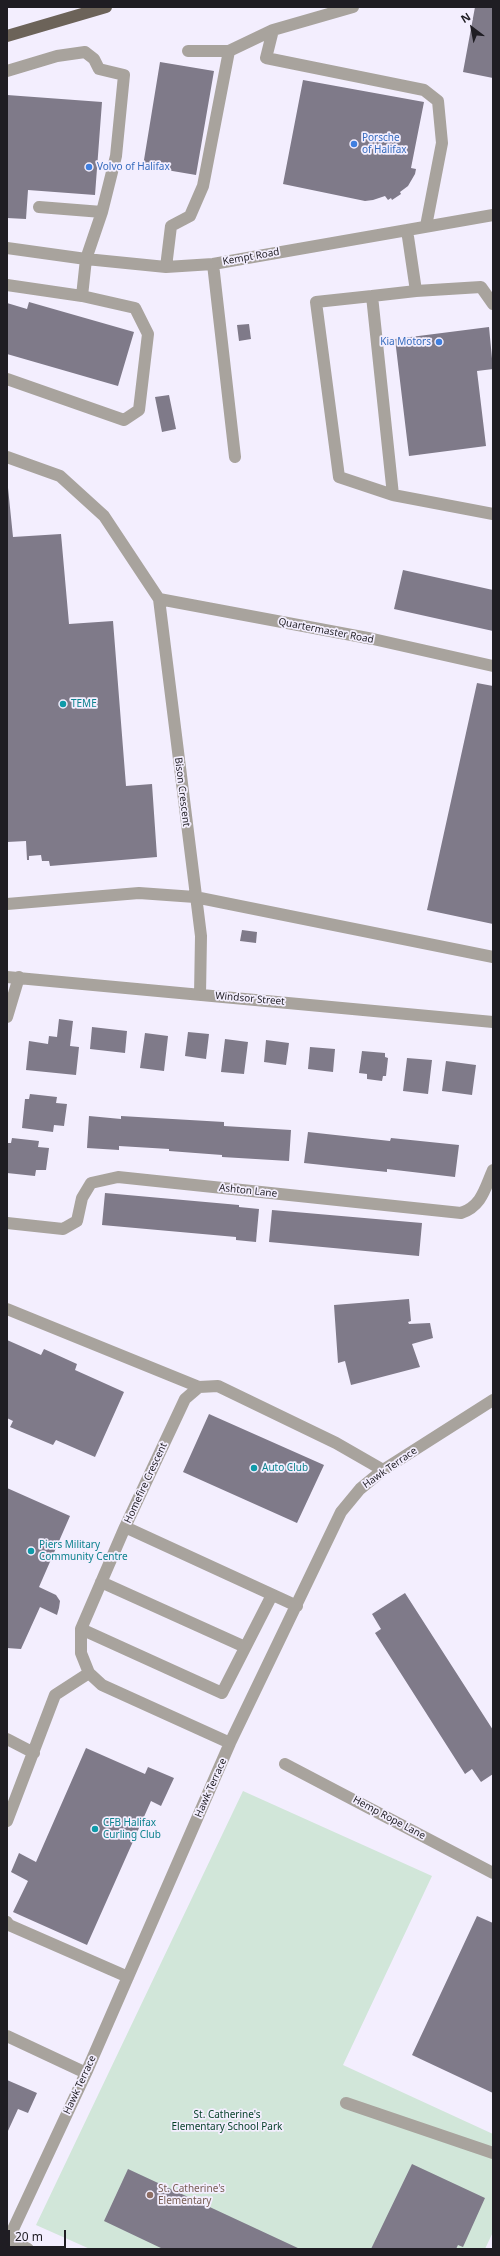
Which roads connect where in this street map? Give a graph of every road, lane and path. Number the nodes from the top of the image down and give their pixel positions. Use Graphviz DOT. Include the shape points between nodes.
graph roads {
  1 [pos="106,7"];
  2 [pos="353,7"];
  3 [pos="273,30"];
  4 [pos="7,36"];
  5 [pos="188,51"];
  6 [pos="229,51"];
  7 [pos="7,71"];
  8 [pos="39,207"];
  9 [pos="102,212"];
  10 [pos="493,215"];
  11 [pos="426,226"];
  12 [pos="407,230"];
  13 [pos="7,248"];
  14 [pos="86,259"];
  15 [pos="213,264"];
  16 [pos="166,267"];
  17 [pos="7,285"];
  18 [pos="416,291"];
  19 [pos="82,296"];
  20 [pos="372,296"];
  21 [pos="493,304"];
  22 [pos="7,379"];
  23 [pos="7,457"];
  24 [pos="235,457"];
  25 [pos="393,495"];
  26 [pos="493,514"];
  27 [pos="158,599"];
  28 [pos="493,666"];
  29 [pos="195,897"];
  30 [pos="7,904"];
  31 [pos="493,957"];
  32 [pos="13,977"];
  33 [pos="200,995"];
  34 [pos="7,1017"];
  35 [pos="493,1022"];
  36 [pos="493,1170"];
  37 [pos="7,1223"];
  38 [pos="7,1309"];
  39 [pos="199,1387"];
  40 [pos="493,1400"];
  41 [pos="383,1470"];
  42 [pos="125,1527"];
  43 [pos="101,1582"];
  44 [pos="272,1594"];
  45 [pos="297,1606"];
  46 [pos="81,1629"];
  47 [pos="245,1647"];
  48 [pos="89,1673"];
  49 [pos="7,1739"];
  50 [pos="230,1743"];
  51 [pos="34,1753"];
  52 [pos="285,1764"];
  53 [pos="7,1820"];
  54 [pos="493,1873"];
  55 [pos="7,1922"];
  56 [pos="128,1978"];
  57 [pos="7,2036"];
  58 [pos="86,2073"];
  59 [pos="346,2103"];
  60 [pos="493,2153"];
  61 [pos="8,2239"];
  62 [pos="28,2249"];
  1 -- 4 [label="main road"];
  2 -- 3 [label="street"];
  3 -- 6 [label="street"];
  3 -- 11 [label="street" via="266,58 424,90 438,101 442,143"];
  5 -- 6 [label="street"];
  6 -- 16 [label="street" via="203,186 190,216 171,226"];
  7 -- 9 [label="street" via="57,56 85,52 94,59 99,69 124,75 116,156"];
  8 -- 9 [label="street"];
  9 -- 14 [label="street"];
  10 -- 11 [label="street, Kempt Road"];
  11 -- 12 [label="street, Kempt Road"];
  12 -- 15 [label="street, Kempt Road"];
  12 -- 18 [label="street"];
  13 -- 14 [label="street, Kempt Road"];
  14 -- 16 [label="street, Kempt Road"];
  14 -- 19 [label="street"];
  15 -- 16 [label="street, Kempt Road"];
  15 -- 24 [label="street"];
  17 -- 19 [label="street"];
  18 -- 20 [label="street"];
  18 -- 21 [label="street" via="481,287"];
  19 -- 22 [label="street" via="134,308 148,334 139,410 124,420"];
  20 -- 25 [label="street"];
  20 -- 25 [label="street" via="316,302 339,477"];
  23 -- 27 [label="street, Bison Crescent" via="60,476 104,516"];
  25 -- 26 [label="street"];
  27 -- 28 [label="street, Quartermaster Road" via="373,639"];
  27 -- 29 [label="street, Bison Crescent"];
  29 -- 30 [label="street" via="139,893"];
  29 -- 31 [label="street"];
  29 -- 33 [label="street, Bison Crescent" via="201,936"];
  32 -- 33 [label="street, Windsor Street"];
  32 -- 34 [label="street"];
  33 -- 35 [label="street, Windsor Street"];
  36 -- 37 [label="street, Ashton Lane" via="479,1203 471,1210 461,1213 118,1177 91,1183 82,1198 77,1221 63,1229"];
  38 -- 39 [label="street"];
  39 -- 41 [label="street" via="218,1386 246,1398 336,1443"];
  39 -- 42 [label="street, Homefire Crescent" via="185,1399"];
  40 -- 41 [label="street, Hawk Terrace"];
  41 -- 45 [label="street, Hawk Terrace" via="360,1489 341,1512"];
  42 -- 43 [label="street, Homefire Crescent"];
  42 -- 44 [label="street"];
  43 -- 46 [label="street, Homefire Crescent"];
  43 -- 47 [label="street"];
  44 -- 45 [label="street"];
  44 -- 47 [label="street"];
  45 -- 50 [label="street, Hawk Terrace"];
  46 -- 47 [label="street" via="222,1693"];
  46 -- 48 [label="street, Homefire Crescent" via="81,1653"];
  48 -- 50 [label="street, Homefire Crescent" via="102,1685"];
  48 -- 51 [label="street" via="55,1695"];
  49 -- 51 [label="street"];
  50 -- 56 [label="street, Hawk Terrace"];
  51 -- 53 [label="street"];
  52 -- 54 [label="street, Hemp Rope Lane"];
  55 -- 56 [label="street"];
  56 -- 58 [label="street, Hawk Terrace"];
  57 -- 58 [label="street"];
  58 -- 61 [label="street, Hawk Terrace"];
  59 -- 60 [label="street"];
  61 -- 62 [label="street"];
}
